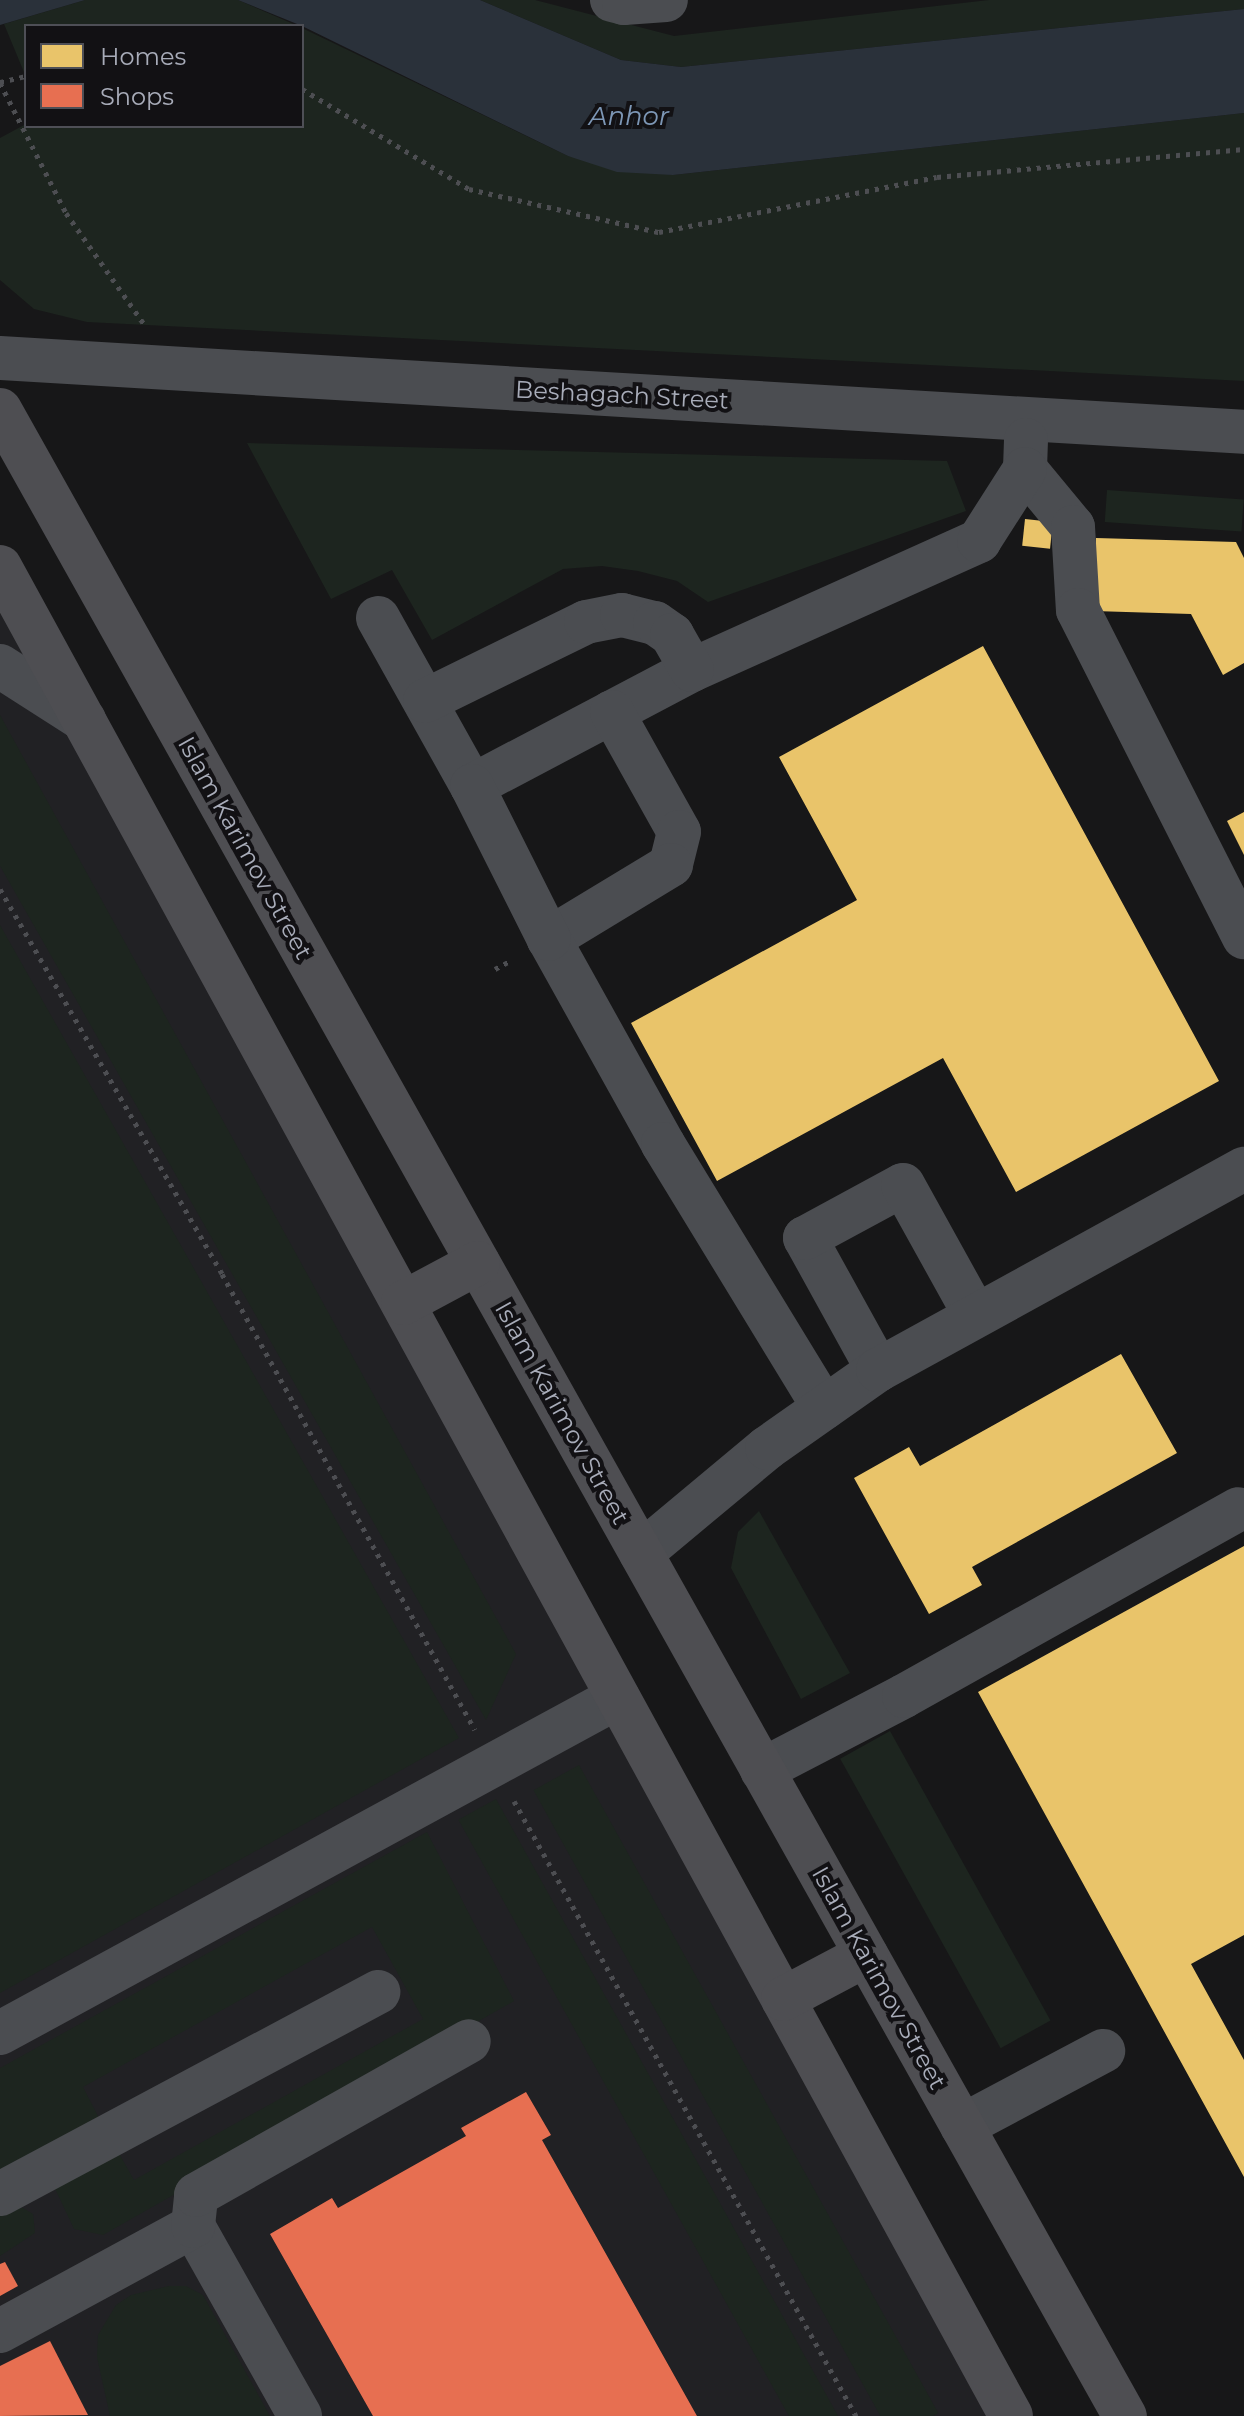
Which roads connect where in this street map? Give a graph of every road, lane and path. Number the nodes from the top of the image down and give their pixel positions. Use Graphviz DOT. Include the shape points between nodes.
graph roads {
  1 [pos="612,0"];
  2 [pos="666,0"];
  3 [pos="24,77"];
  4 [pos="0,83"];
  5 [pos="304,90"];
  6 [pos="1244,149"];
  7 [pos="152,334"];
  8 [pos="0,358"];
  9 [pos="0,385"];
  10 [pos="0,410"];
  11 [pos="1244,432"];
  12 [pos="1026,440"];
  13 [pos="1244,450"];
  14 [pos="0,567"];
  15 [pos="378,618"];
  16 [pos="0,666"];
  17 [pos="692,670"];
  18 [pos="425,701"];
  19 [pos="612,712"];
  20 [pos="84,720"];
  21 [pos="472,786"];
  22 [pos="0,889"];
  23 [pos="1244,937"];
  24 [pos="549,939"];
  25 [pos="1244,1169"];
  26 [pos="478,1263"];
  27 [pos="403,1303"];
  28 [pos="975,1315"];
  29 [pos="878,1370"];
  30 [pos="824,1408"];
  31 [pos="1238,1509"];
  32 [pos="641,1553"];
  33 [pos="618,1697"];
  34 [pos="494,1765"];
  35 [pos="762,1770"];
  36 [pos="866,1955"];
  37 [pos="378,1992"];
  38 [pos="783,1999"];
  39 [pos="0,2033"];
  40 [pos="469,2041"];
  41 [pos="1103,2051"];
  42 [pos="962,2126"];
  43 [pos="0,2194"];
  44 [pos="193,2226"];
  45 [pos="0,2331"];
  46 [pos="300,2416"];
  47 [pos="856,2416"];
  48 [pos="1011,2416"];
  49 [pos="1125,2416"];
  1 -- 2 [label="street"];
  3 -- 4 [label="path"];
  4 -- 7 [label="path" via="66,213"];
  5 -- 6 [label="path" via="469,189 659,232 937,177"];
  8 -- 12 [label="street, Beshagach Street"];
  9 -- 12 [label="street, Beshagach Street" via="150,386"];
  10 -- 26 [label="main road, Islam Karimov Street"];
  11 -- 12 [label="street, Beshagach Street"];
  12 -- 13 [label="street, Beshagach Street"];
  12 -- 17 [label="street" via="979,541"];
  12 -- 23 [label="street" via="1073,527 1078,610"];
  14 -- 20 [label="main road"];
  15 -- 18 [label="street"];
  16 -- 20 [label="street"];
  17 -- 18 [label="street" via="672,635 655,623 622,615 586,622"];
  17 -- 19 [label="street"];
  18 -- 21 [label="street"];
  19 -- 21 [label="street"];
  19 -- 24 [label="street" via="679,832 671,865"];
  20 -- 27 [label="main road"];
  21 -- 24 [label="street"];
  22 -- 34 [label="path" via="215,1261"];
  24 -- 30 [label="street" via="663,1144"];
  25 -- 28 [label="street"];
  26 -- 27 [label="main road"];
  26 -- 32 [label="main road, Islam Karimov Street"];
  27 -- 33 [label="main road"];
  28 -- 29 [label="street"];
  28 -- 29 [label="street" via="903,1185 805,1238"];
  29 -- 30 [label="street"];
  30 -- 32 [label="street" via="767,1448"];
  31 -- 35 [label="street"];
  32 -- 35 [label="main road, Islam Karimov Street"];
  33 -- 34 [label="street"];
  33 -- 38 [label="main road"];
  34 -- 39 [label="street"];
  34 -- 47 [label="path"];
  35 -- 36 [label="main road, Islam Karimov Street"];
  36 -- 38 [label="main road"];
  36 -- 42 [label="main road, Islam Karimov Street"];
  37 -- 43 [label="street"];
  38 -- 48 [label="main road"];
  40 -- 44 [label="street" via="196,2195"];
  41 -- 42 [label="street"];
  42 -- 49 [label="main road, Islam Karimov Street"];
  44 -- 45 [label="street"];
  44 -- 46 [label="street"];
}
